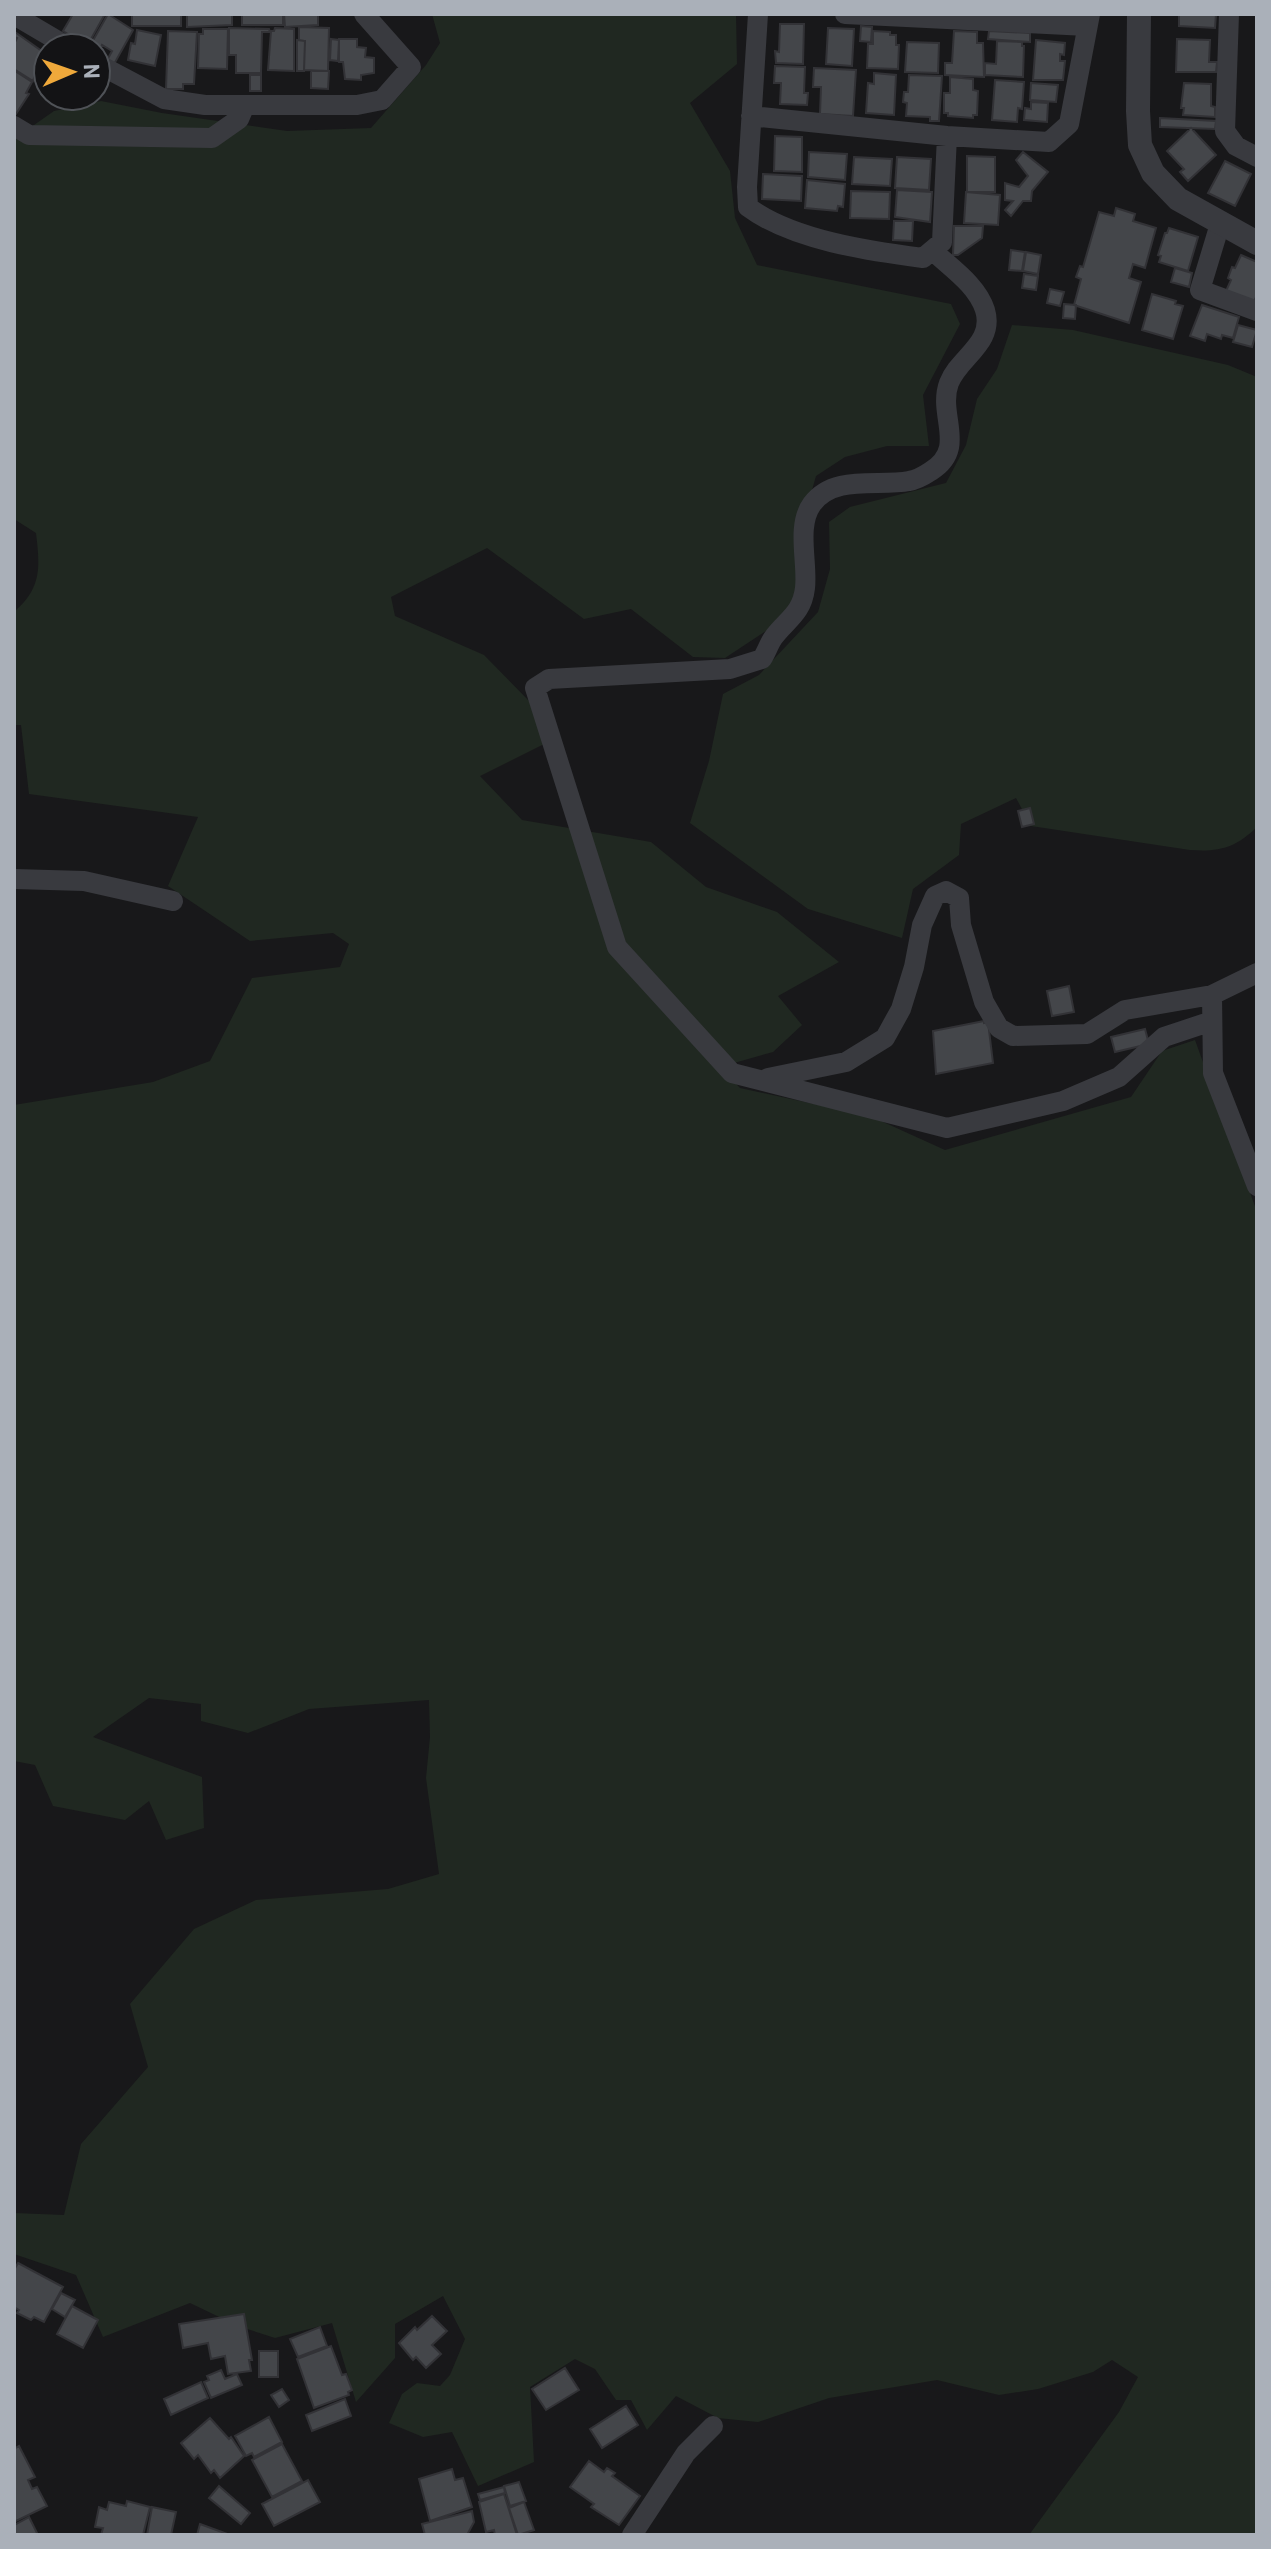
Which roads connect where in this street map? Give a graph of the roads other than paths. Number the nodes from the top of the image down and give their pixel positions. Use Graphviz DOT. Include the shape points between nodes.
graph roads {
  1 [pos="364,14"];
  2 [pos="758,14"];
  3 [pos="845,14"];
  4 [pos="1139,14"];
  5 [pos="1229,14"];
  6 [pos="14,15"];
  7 [pos="1088,20"];
  8 [pos="43,32"];
  9 [pos="112,71"];
  10 [pos="245,105"];
  11 [pos="751,116"];
  12 [pos="14,126"];
  13 [pos="947,136"];
  14 [pos="1257,157"];
  15 [pos="1220,224"];
  16 [pos="1257,243"];
  17 [pos="933,251"];
  18 [pos="1257,311"];
  19 [pos="14,879"];
  20 [pos="173,901"];
  21 [pos="1257,973"];
  22 [pos="1212,995"];
  23 [pos="1212,1021"];
  24 [pos="760,1079"];
  25 [pos="1257,1186"];
  26 [pos="713,2426"];
  27 [pos="632,2535"];
  1 -- 10 [label="street" via="411,67 382,100 357,105"];
  2 -- 11 [label="street"];
  3 -- 7 [label="street"];
  4 -- 15 [label="street" via="1140,145 1153,173 1178,199"];
  5 -- 14 [label="street" via="1225,131 1236,146"];
  6 -- 8 [label="street"];
  7 -- 13 [label="street" via="1069,124 1049,142"];
  9 -- 10 [label="street" via="164,99"];
  10 -- 12 [label="street" via="239,119 212,138 29,135"];
  11 -- 13 [label="street"];
  11 -- 17 [label="street" via="748,207 767,221 860,250 923,258"];
  13 -- 17 [label="street" via="942,242"];
  15 -- 16 [label="street"];
  15 -- 18 [label="street" via="1200,290"];
  17 -- 24 [label="street" via="974,290 986,311 979,346 950,381 946,397 951,447 944,462 910,481 841,487 812,504 806,517 800,606 762,659 730,669 549,679 535,688 617,947 732,1073"];
  19 -- 20 [label="street" via="84,881"];
  21 -- 22 [label="street"];
  22 -- 23 [label="street"];
  22 -- 24 [label="street" via="1125,1010 1087,1034 1013,1036 999,1028 984,1002 961,925 959,898 946,891 935,896 922,925 901,1009 885,1038 846,1062"];
  23 -- 24 [label="street" via="1164,1037 1119,1077 1063,1101 947,1128"];
  23 -- 25 [label="street" via="1213,1073"];
  26 -- 27 [label="street" via="686,2453"];
}
